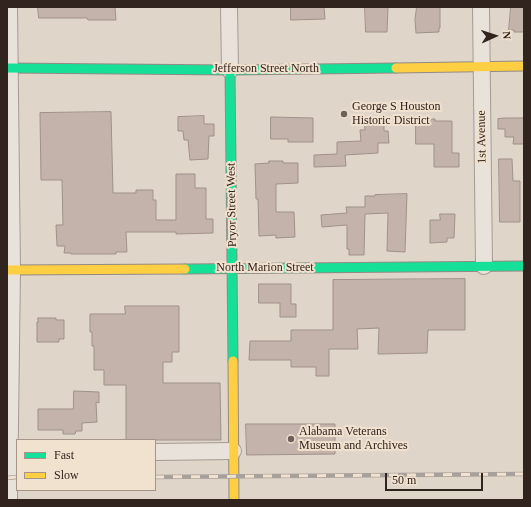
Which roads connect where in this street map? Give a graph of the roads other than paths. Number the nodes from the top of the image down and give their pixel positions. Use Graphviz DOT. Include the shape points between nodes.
graph roads {
  1 [pos="9,7"];
  2 [pos="229,7"];
  3 [pos="481,7"];
  4 [pos="482,66"];
  5 [pos="524,66"];
  6 [pos="8,68"];
  7 [pos="230,70"];
  8 [pos="484,266"];
  9 [pos="524,266"];
  10 [pos="233,268"];
  11 [pos="10,270"];
  12 [pos="234,451"];
  13 [pos="156,452"];
  14 [pos="11,455"];
  15 [pos="9,500"];
  16 [pos="234,500"];
  1 -- 6 [label="street"];
  2 -- 7 [label="street, Pryor Street West"];
  3 -- 4 [label="street, 1st Avenue"];
  4 -- 5 [label="street, Jefferson Street North"];
  4 -- 7 [label="street, Jefferson Street North"];
  4 -- 8 [label="street, 1st Avenue"];
  6 -- 7 [label="street, Jefferson Street North"];
  6 -- 11 [label="street"];
  7 -- 10 [label="street, Pryor Street West"];
  8 -- 9 [label="street, North Marion Street"];
  8 -- 10 [label="street, North Marion Street"];
  10 -- 11 [label="street, North Marion Street"];
  10 -- 12 [label="street, Pryor Street West"];
  11 -- 14 [label="street"];
  12 -- 13 [label="street"];
  12 -- 16 [label="street, Pryor Street West"];
  14 -- 15 [label="street"];
}
